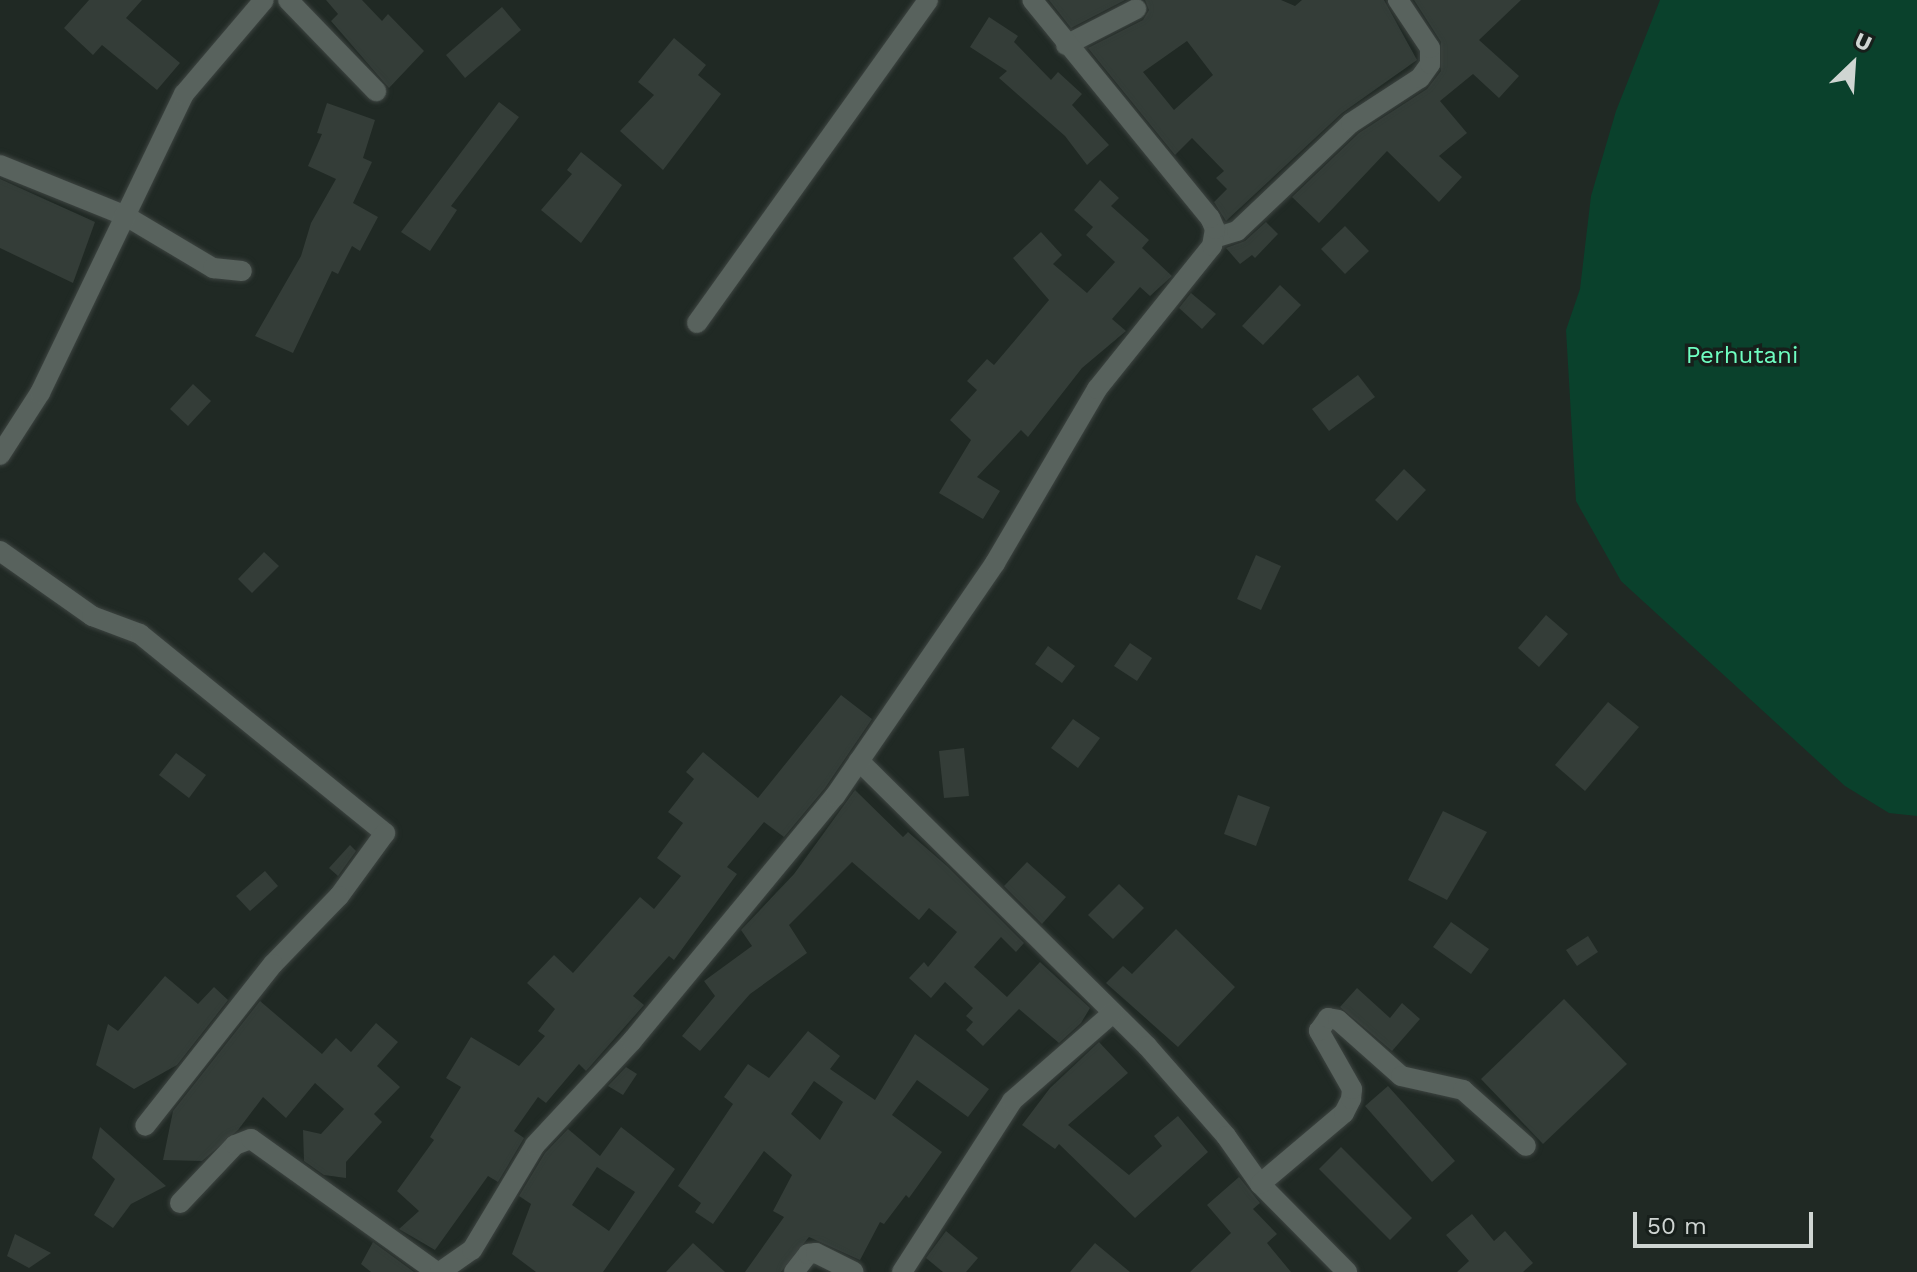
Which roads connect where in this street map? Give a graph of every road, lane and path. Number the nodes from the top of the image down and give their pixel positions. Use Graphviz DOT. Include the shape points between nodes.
graph roads {
  1 [pos="264,0"];
  2 [pos="288,0"];
  3 [pos="928,0"];
  4 [pos="1032,0"];
  5 [pos="1398,0"];
  6 [pos="1136,9"];
  7 [pos="1066,45"];
  8 [pos="376,91"];
  9 [pos="0,165"];
  10 [pos="124,215"];
  11 [pos="1214,238"];
  12 [pos="242,271"];
  13 [pos="697,323"];
  14 [pos="0,455"];
  15 [pos="0,551"];
  16 [pos="859,761"];
  17 [pos="1113,1013"];
  18 [pos="145,1126"];
  19 [pos="1526,1146"];
  20 [pos="1260,1184"];
  21 [pos="180,1203"];
  22 [pos="439,1272"];
  23 [pos="794,1272"];
  24 [pos="854,1272"];
  25 [pos="902,1272"];
  26 [pos="1347,1272"];
  1 -- 10 [label="street" via="184,94"];
  2 -- 8 [label="street"];
  3 -- 13 [label="street"];
  4 -- 7 [label="street"];
  5 -- 11 [label="street" via="1430,48 1430,64 1420,78 1351,123 1237,231"];
  6 -- 7 [label="street"];
  7 -- 11 [label="street" via="1210,218"];
  9 -- 10 [label="street"];
  10 -- 12 [label="street" via="182,254 213,268"];
  10 -- 14 [label="street" via="40,393"];
  11 -- 16 [label="street" via="1204,258 1097,389 995,563"];
  15 -- 18 [label="street" via="92,616 140,634 385,833 339,896 273,964"];
  16 -- 17 [label="street"];
  16 -- 22 [label="street" via="632,1041 535,1145 472,1250"];
  17 -- 20 [label="street" via="1226,1136"];
  17 -- 25 [label="street" via="1012,1101"];
  19 -- 20 [label="street" via="1463,1090 1446,1082 1401,1076 1338,1020 1328,1018 1319,1031 1352,1089 1351,1099 1344,1113"];
  20 -- 26 [label="street"];
  21 -- 22 [label="street" via="235,1145 251,1139"];
  23 -- 24 [label="street" via="808,1254 816,1253"];
}
